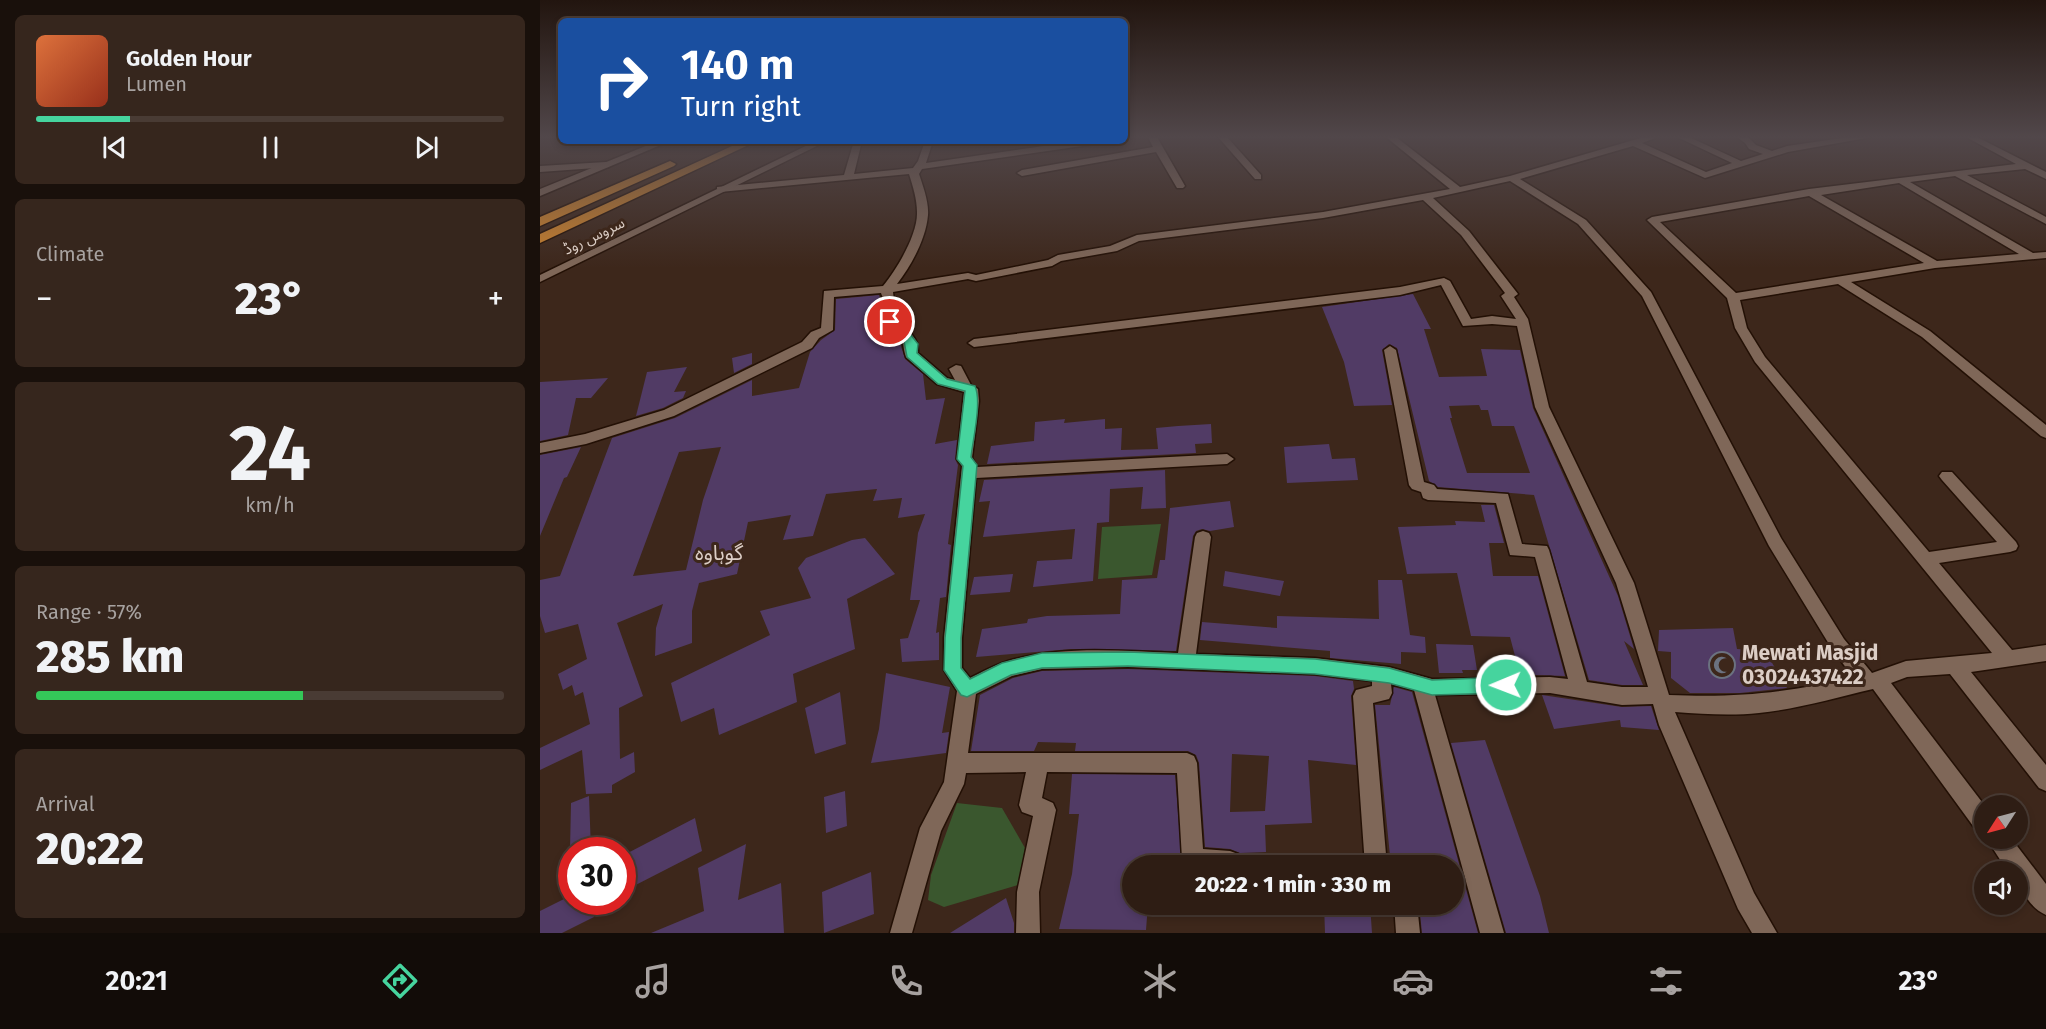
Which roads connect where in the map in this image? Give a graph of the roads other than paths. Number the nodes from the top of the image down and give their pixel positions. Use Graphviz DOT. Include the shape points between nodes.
graph roads {
  1 [pos="569,181"];
  2 [pos="633,181"];
  3 [pos="666,181"];
  4 [pos="738,181"];
  5 [pos="810,181"];
  6 [pos="916,181"];
  7 [pos="1177,181"];
  8 [pos="1446,181"];
  9 [pos="1501,181"];
  10 [pos="1516,181"];
  11 [pos="1896,181"];
  12 [pos="1901,181"];
  13 [pos="1972,181"];
  14 [pos="1180,186"];
  15 [pos="720,189"];
  16 [pos="1458,190"];
  17 [pos="1809,192"];
  18 [pos="540,193"];
  19 [pos="1426,198"];
  20 [pos="2046,221"];
  21 [pos="540,222"];
  22 [pos="540,238"];
  23 [pos="2046,255"];
  24 [pos="2030,256"];
  25 [pos="1935,265"];
  26 [pos="540,279"];
  27 [pos="1842,281"];
  28 [pos="887,289"];
  29 [pos="1733,297"];
  30 [pos="1523,323"];
  31 [pos="974,343"];
  32 [pos="1390,350"];
  33 [pos="956,369"];
  34 [pos="966,388"];
  35 [pos="2046,433"];
  36 [pos="540,448"];
  37 [pos="1227,459"];
  38 [pos="969,473"];
  39 [pos="1947,476"];
  40 [pos="1203,537"];
  41 [pos="1926,559"];
  42 [pos="2046,652"];
  43 [pos="2008,659"];
  44 [pos="1186,660"];
  45 [pos="1955,666"];
  46 [pos="1381,674"];
  47 [pos="1872,681"];
  48 [pos="1422,684"];
  49 [pos="967,689"];
  50 [pos="1580,690"];
  51 [pos="1661,699"];
  52 [pos="1038,762"];
  53 [pos="957,763"];
  54 [pos="2046,781"];
  55 [pos="1974,809"];
  56 [pos="2005,849"];
  57 [pos="1193,855"];
  58 [pos="1375,855"];
  59 [pos="2046,903"];
  60 [pos="1406,915"];
  61 [pos="900,932"];
  62 [pos="1028,933"];
  63 [pos="1408,933"];
  64 [pos="1492,933"];
  65 [pos="1765,933"];
  1 -- 18 [label="street"];
  2 -- 21 [label="highway"];
  3 -- 22 [label="highway"];
  4 -- 15 [label="street, سروس روڈ"];
  5 -- 15 [label="street"];
  6 -- 28 [label="street" via="923,215 914,244"];
  7 -- 14 [label="street"];
  8 -- 16 [label="street"];
  9 -- 16 [label="street"];
  10 -- 47 [label="street" via="1581,222 1647,295 1775,542 1838,644"];
  11 -- 17 [label="street"];
  12 -- 24 [label="street"];
  13 -- 20 [label="street"];
  15 -- 26 [label="street, سروس روڈ"];
  16 -- 19 [label="street"];
  17 -- 25 [label="street"];
  17 -- 29 [label="street" via="1652,220"];
  19 -- 28 [label="street" via="1137,238 1113,249 1058,258 1052,263"];
  19 -- 30 [label="street" via="1465,233 1512,294 1507,296"];
  23 -- 24 [label="street"];
  24 -- 25 [label="street"];
  25 -- 27 [label="street"];
  27 -- 29 [label="street"];
  27 -- 35 [label="street" via="1926,334"];
  28 -- 34 [label="street" via="894,313 892,328 903,332 912,344 911,354 942,381"];
  28 -- 36 [label="street" via="828,294 827,330 815,335 807,345 669,413 586,440"];
  29 -- 41 [label="street" via="1741,328 1760,359"];
  30 -- 31 [label="street" via="1467,323 1444,280 1400,291"];
  30 -- 51 [label="street" via="1542,407 1625,583"];
  32 -- 50 [label="street" via="1417,485 1429,489 1428,494 1502,498 1516,551 1541,550"];
  33 -- 34 [label="street"];
  34 -- 38 [label="street" via="971,388 972,401 964,459 970,465"];
  37 -- 38 [label="street"];
  38 -- 49 [label="street" via="953,638 953,670"];
  39 -- 41 [label="street" via="2010,546"];
  40 -- 44 [label="street"];
  41 -- 43 [label="street"];
  42 -- 43 [label="street"];
  43 -- 45 [label="street"];
  44 -- 46 [label="street" via="1315,666"];
  44 -- 49 [label="street" via="1042,661 1008,669"];
  45 -- 47 [label="street" via="1906,669"];
  45 -- 54 [label="street"];
  46 -- 48 [label="street"];
  46 -- 58 [label="street" via="1382,693 1363,696"];
  47 -- 51 [label="street" via="1759,704 1718,706"];
  47 -- 55 [label="street"];
  48 -- 50 [label="street" via="1550,685"];
  48 -- 64 [label="street"];
  49 -- 53 [label="street"];
  50 -- 51 [label="street"];
  51 -- 65 [label="street" via="1746,901"];
  52 -- 53 [label="street"];
  52 -- 57 [label="street" via="1187,763"];
  52 -- 62 [label="street" via="1030,805 1045,810 1028,892"];
  53 -- 61 [label="street" via="954,784 931,828"];
  56 -- 59 [label="street"];
  60 -- 63 [label="street"];
}
